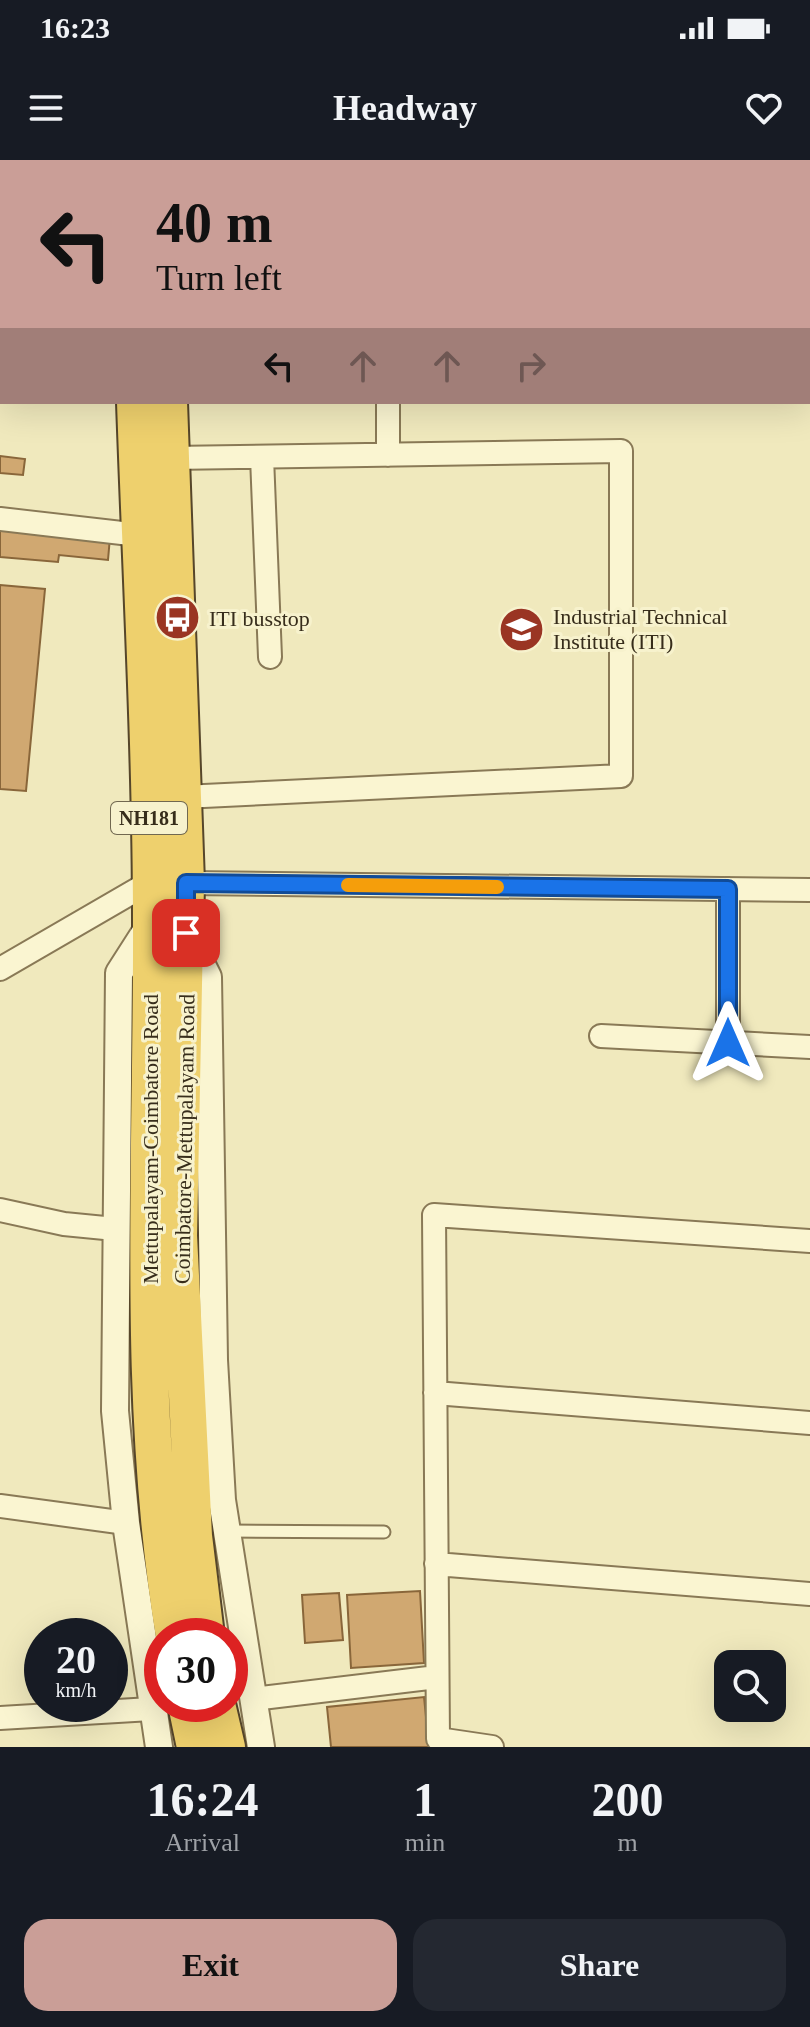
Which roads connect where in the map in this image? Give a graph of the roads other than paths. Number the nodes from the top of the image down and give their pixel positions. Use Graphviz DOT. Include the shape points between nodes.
graph roads {
  1 [pos="135,404"];
  2 [pos="169,404"];
  3 [pos="388,404"];
  4 [pos="388,455"];
  5 [pos="262,457"];
  6 [pos="171,458"];
  7 [pos="0,519"];
  8 [pos="139,535"];
  9 [pos="270,657"];
  10 [pos="183,797"];
  11 [pos="150,882"];
  12 [pos="186,883"];
  13 [pos="728,889"];
  14 [pos="810,890"];
  15 [pos="151,923"];
  16 [pos="186,933"];
  17 [pos="0,969"];
  18 [pos="601,1036"];
  19 [pos="728,1043"];
  20 [pos="810,1047"];
  21 [pos="0,1210"];
  22 [pos="115,1229"];
  23 [pos="810,1241"];
  24 [pos="435,1393"];
  25 [pos="810,1423"];
  26 [pos="0,1506"];
  27 [pos="126,1523"];
  28 [pos="226,1531"];
  29 [pos="384,1532"];
  30 [pos="436,1564"];
  31 [pos="810,1594"];
  32 [pos="185,1618"];
  33 [pos="190,1618"];
  34 [pos="144,1657"];
  35 [pos="437,1677"];
  36 [pos="253,1699"];
  37 [pos="144,1709"];
  38 [pos="0,1718"];
  39 [pos="154,1722"];
  40 [pos="190,1722"];
  41 [pos="221,1722"];
  42 [pos="159,1747"];
  43 [pos="195,1747"];
  44 [pos="227,1747"];
  45 [pos="261,1747"];
  46 [pos="492,1747"];
  1 -- 8 [label="highway, Mettupalayam-Coimbatore Road / NH181"];
  2 -- 6 [label="highway, Coimbatore-Mettupalayam Road / NH181"];
  3 -- 4 [label="street"];
  4 -- 5 [label="street"];
  4 -- 10 [label="street" via="621,451 621,776"];
  5 -- 6 [label="street"];
  5 -- 9 [label="street"];
  6 -- 10 [label="highway, Coimbatore-Mettupalayam Road / NH181"];
  7 -- 8 [label="street"];
  8 -- 11 [label="highway, Mettupalayam-Coimbatore Road / NH181"];
  10 -- 12 [label="highway, Coimbatore-Mettupalayam Road / NH181"];
  11 -- 15 [label="highway, Mettupalayam-Coimbatore Road / NH181"];
  11 -- 17 [label="street"];
  12 -- 13 [label="street"];
  12 -- 16 [label="highway, Coimbatore-Mettupalayam Road / NH181"];
  13 -- 14 [label="street"];
  13 -- 19 [label="street"];
  15 -- 22 [label="street" via="119,973"];
  15 -- 32 [label="highway, Mettupalayam-Coimbatore Road / NH181" via="148,1235 153,1418 162,1540"];
  16 -- 28 [label="street" via="208,977 214,1360"];
  16 -- 33 [label="highway, Coimbatore-Mettupalayam Road / NH181" via="179,1236 194,1536"];
  18 -- 19 [label="street"];
  19 -- 20 [label="street"];
  21 -- 22 [label="street"];
  22 -- 27 [label="street" via="115,1411"];
  23 -- 24 [label="street" via="434,1215"];
  24 -- 25 [label="street"];
  24 -- 30 [label="street"];
  26 -- 27 [label="street"];
  27 -- 34 [label="street"];
  28 -- 29 [label="lane"];
  28 -- 36 [label="street"];
  30 -- 31 [label="street"];
  30 -- 35 [label="street"];
  35 -- 36 [label="street"];
  35 -- 46 [label="street" via="438,1739"];
  36 -- 45 [label="street"];
  37 -- 38 [label="street"];
  39 -- 42 [label="street"];
  40 -- 43 [label="highway"];
  41 -- 44 [label="highway"];
}
